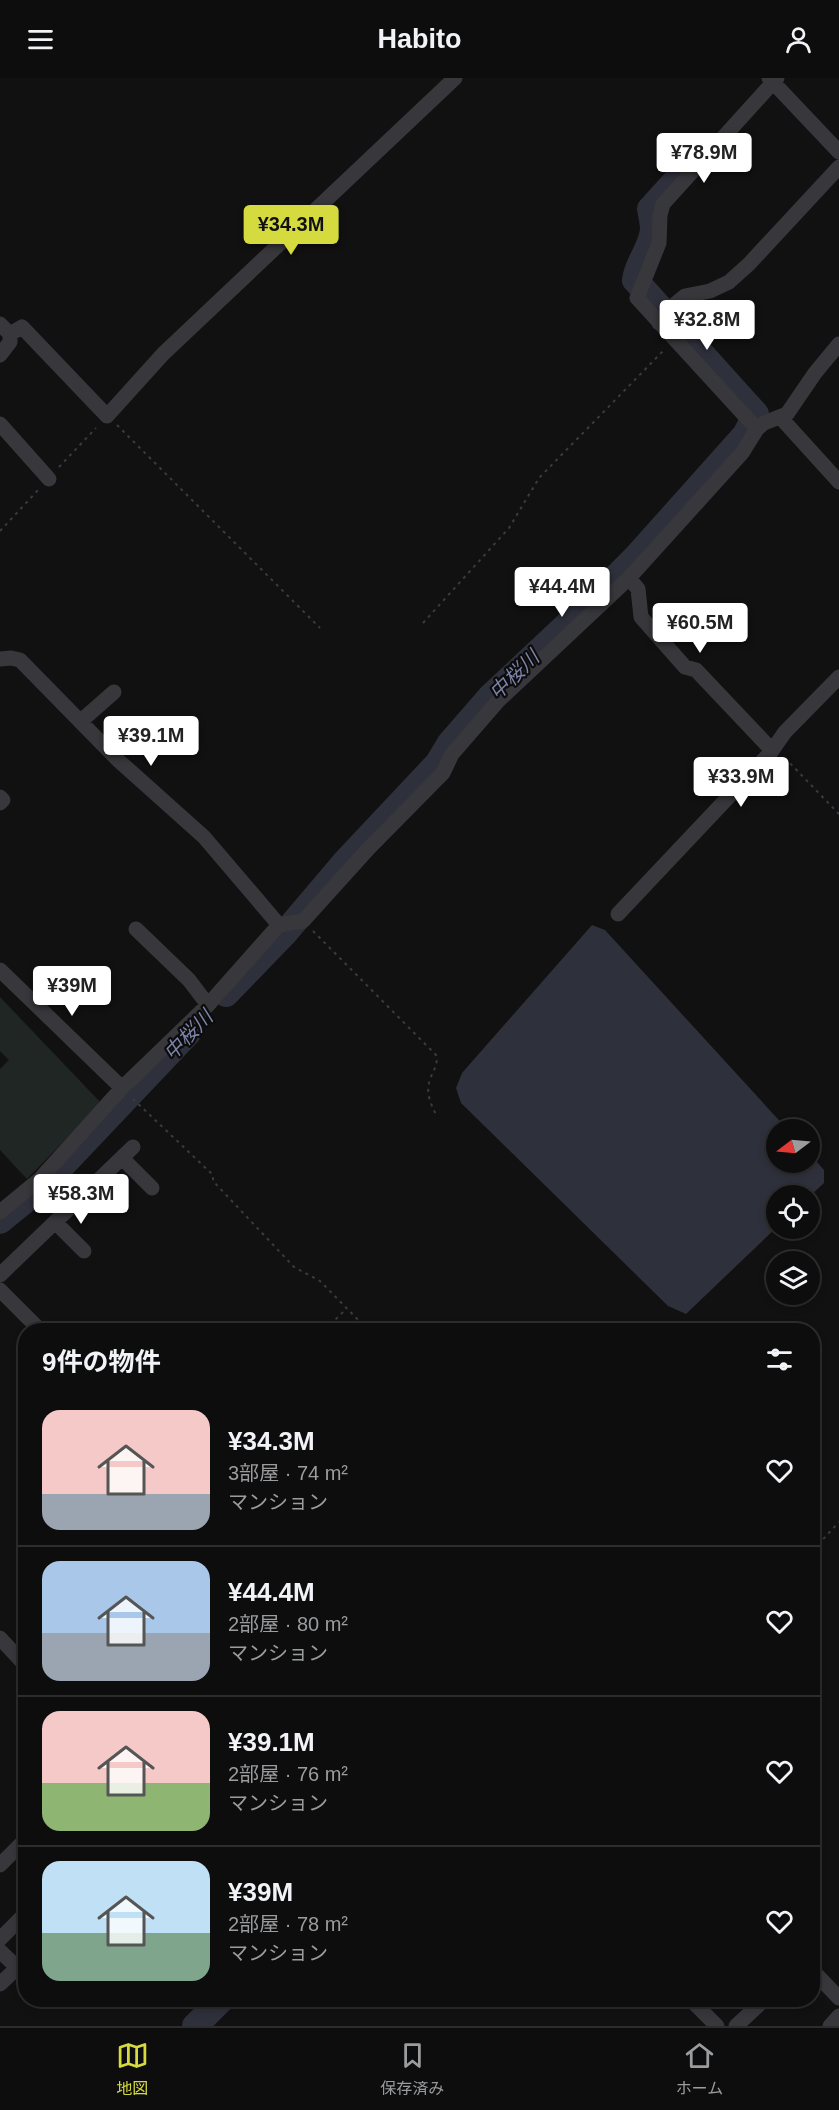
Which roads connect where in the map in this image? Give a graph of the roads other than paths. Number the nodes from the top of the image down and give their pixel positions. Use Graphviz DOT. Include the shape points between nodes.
graph roads {
  1 [pos="455,78"];
  2 [pos="773,80"];
  3 [pos="839,152"];
  4 [pos="839,167"];
  5 [pos="663,319"];
  6 [pos="5,329"];
  7 [pos="839,344"];
  8 [pos="0,354"];
  9 [pos="781,418"];
  10 [pos="0,424"];
  11 [pos="753,425"];
  12 [pos="49,479"];
  13 [pos="839,482"];
  14 [pos="629,578"];
  15 [pos="0,659"];
  16 [pos="839,677"];
  17 [pos="114,693"];
  18 [pos="81,721"];
  19 [pos="774,748"];
  20 [pos="0,797"];
  21 [pos="0,802"];
  22 [pos="618,914"];
  23 [pos="291,923"];
  24 [pos="136,929"];
  25 [pos="0,970"];
  26 [pos="208,1005"];
  27 [pos="127,1093"];
  28 [pos="134,1147"];
  29 [pos="122,1158"];
  30 [pos="152,1188"];
  31 [pos="0,1212"];
  32 [pos="55,1222"];
  33 [pos="84,1251"];
  34 [pos="0,1275"];
  35 [pos="0,1290"];
  36 [pos="33,1323"];
  37 [pos="0,1638"];
  38 [pos="18,1657"];
  39 [pos="18,1847"];
  40 [pos="0,1865"];
  41 [pos="18,1921"];
  42 [pos="0,1938"];
  43 [pos="0,1951"];
  44 [pos="18,1969"];
  45 [pos="18,1974"];
  46 [pos="820,1978"];
  47 [pos="0,1984"];
  48 [pos="839,1998"];
  49 [pos="698,2007"];
  50 [pos="756,2007"];
  51 [pos="839,2016"];
  52 [pos="717,2026"];
  53 [pos="736,2026"];
  54 [pos="830,2026"];
  1 -- 6 [label="street" via="163,354 107,416 22,327"];
  2 -- 3 [label="street"];
  2 -- 5 [label="street" via="663,204 659,243 637,298"];
  4 -- 5 [label="street" via="729,282 685,296"];
  5 -- 11 [label="street" via="675,340"];
  6 -- 8 [label="street" via="10,342"];
  7 -- 9 [label="street"];
  9 -- 11 [label="street"];
  9 -- 13 [label="street"];
  10 -- 12 [label="street"];
  11 -- 14 [label="street" via="742,453"];
  14 -- 19 [label="street" via="638,590 641,617 685,667 696,670"];
  14 -- 23 [label="street" via="498,701 452,754 443,773"];
  15 -- 18 [label="street" via="20,660"];
  16 -- 19 [label="street"];
  17 -- 18 [label="street"];
  18 -- 23 [label="street"];
  19 -- 22 [label="street"];
  20 -- 21 [label="street"];
  23 -- 26 [label="street"];
  24 -- 26 [label="street" via="189,980"];
  25 -- 27 [label="street"];
  26 -- 27 [label="street"];
  27 -- 31 [label="street" via="40,1179"];
  28 -- 29 [label="street"];
  29 -- 30 [label="street"];
  29 -- 32 [label="street"];
  32 -- 33 [label="street"];
  32 -- 34 [label="street"];
  35 -- 36 [label="street"];
  37 -- 38 [label="street"];
  39 -- 40 [label="street"];
  41 -- 42 [label="street"];
  43 -- 44 [label="street"];
  45 -- 47 [label="street"];
  46 -- 48 [label="street"];
  49 -- 52 [label="street"];
  50 -- 53 [label="street"];
  51 -- 54 [label="street"];
}
